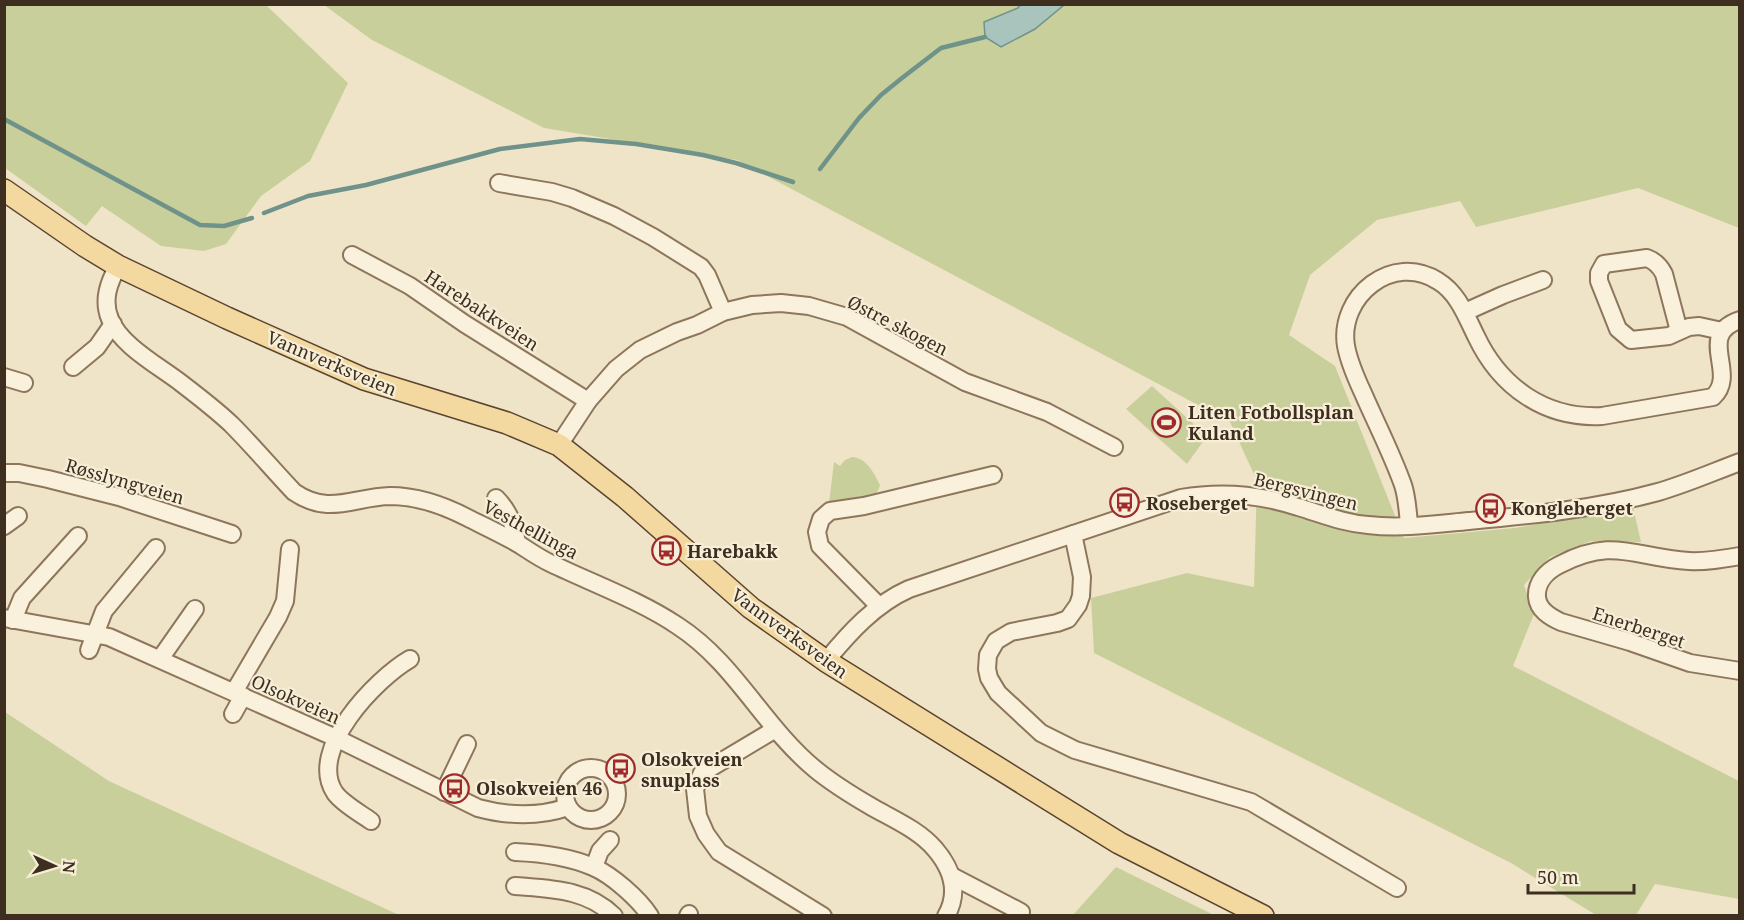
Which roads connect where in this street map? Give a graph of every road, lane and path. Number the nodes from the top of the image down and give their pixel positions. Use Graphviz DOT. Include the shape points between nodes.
graph roads {
  1 [pos="499,183"];
  2 [pos="4,190"];
  3 [pos="352,255"];
  4 [pos="118,266"];
  5 [pos="1543,280"];
  6 [pos="723,312"];
  7 [pos="1465,312"];
  8 [pos="1740,320"];
  9 [pos="113,324"];
  10 [pos="1679,331"];
  11 [pos="1722,331"];
  12 [pos="73,367"];
  13 [pos="4,377"];
  14 [pos="24,383"];
  15 [pos="588,401"];
  16 [pos="559,445"];
  17 [pos="1114,447"];
  18 [pos="1740,462"];
  19 [pos="4,473"];
  20 [pos="993,475"];
  21 [pos="496,498"];
  22 [pos="1410,525"];
  23 [pos="232,534"];
  24 [pos="1073,534"];
  25 [pos="78,536"];
  26 [pos="517,543"];
  27 [pos="156,548"];
  28 [pos="290,549"];
  29 [pos="1740,556"];
  30 [pos="879,606"];
  31 [pos="195,609"];
  32 [pos="9,619"];
  33 [pos="92,642"];
  34 [pos="410,658"];
  35 [pos="160,659"];
  36 [pos="826,661"];
  37 [pos="1740,671"];
  38 [pos="238,694"];
  39 [pos="233,714"];
  40 [pos="774,730"];
  41 [pos="336,738"];
  42 [pos="467,744"];
  43 [pos="444,792"];
  44 [pos="568,807"];
  45 [pos="371,821"];
  46 [pos="610,840"];
  47 [pos="515,852"];
  48 [pos="594,867"];
  49 [pos="952,876"];
  50 [pos="515,886"];
  51 [pos="1397,888"];
  52 [pos="1022,912"];
  53 [pos="614,915"];
  54 [pos="650,915"];
  55 [pos="823,915"];
  56 [pos="946,915"];
  57 [pos="1263,915"];
  1 -- 6 [label="street" via="572,198 663,243 701,267"];
  2 -- 4 [label="main road, Vannverksveien"];
  3 -- 15 [label="street, Harebakkveien" via="410,286"];
  4 -- 9 [label="street" via="106,302"];
  4 -- 16 [label="main road, Vannverksveien" via="364,380 507,423"];
  5 -- 7 [label="street"];
  6 -- 15 [label="street, Østre skogen" via="640,350 616,369"];
  6 -- 17 [label="street, Østre skogen" via="781,303 847,317 965,382 1047,412"];
  7 -- 11 [label="street" via="1490,363 1520,393 1558,412 1587,417 1713,397 1721,383 1718,342"];
  7 -- 22 [label="street" via="1440,281 1406,272 1382,278 1367,287 1347,320 1349,358 1403,486"];
  8 -- 11 [label="street"];
  9 -- 12 [label="street" via="97,346"];
  9 -- 26 [label="street, Vesthellinga" via="126,341 232,426 306,500 328,505 388,496 412,499 456,512"];
  10 -- 10 [label="street" via="1636,341 1621,333 1599,281 1604,264 1653,260 1664,274"];
  10 -- 11 [label="street" via="1699,326"];
  13 -- 14 [label="street"];
  15 -- 16 [label="street, Østre skogen"];
  16 -- 36 [label="main road, Vannverksveien" via="625,497 750,608"];
  18 -- 22 [label="street, Bergsvingen" via="1675,486 1609,504"];
  19 -- 23 [label="street, Røsslyngveien" via="48,479 119,497"];
  20 -- 30 [label="street" via="830,511 821,519 817,532 820,546"];
  21 -- 26 [label="street" via="514,526"];
  22 -- 24 [label="street, Bergsvingen" via="1361,525 1261,497 1210,494 1181,498"];
  24 -- 30 [label="street, Bergsvingen" via="909,589"];
  24 -- 51 [label="street" via="1082,577 1078,605 1068,619 1011,632 996,641 988,655 987,669 998,693 1041,733 1058,742 1251,802"];
  25 -- 32 [label="street" via="22,598"];
  26 -- 40 [label="street, Vesthellinga" via="678,625 715,654"];
  27 -- 33 [label="street" via="104,611"];
  28 -- 38 [label="street" via="285,601"];
  29 -- 37 [label="street, Enerberget" via="1701,562 1620,549 1592,551 1549,572 1539,584 1537,601 1544,612 1561,622 1689,663"];
  30 -- 36 [label="street, Bergsvingen"];
  31 -- 35 [label="street"];
  32 -- 33 [label="street, Olsokveien"];
  33 -- 35 [label="street, Olsokveien" via="110,637"];
  34 -- 41 [label="street" via="361,700"];
  35 -- 38 [label="street, Olsokveien"];
  36 -- 57 [label="main road, Vannverksveien" via="1119,843"];
  38 -- 39 [label="street"];
  38 -- 41 [label="street, Olsokveien"];
  40 -- 49 [label="street, Vesthellinga" via="816,770 928,842"];
  40 -- 55 [label="street" via="702,773 695,789 698,816 719,852"];
  41 -- 43 [label="street, Olsokveien"];
  41 -- 45 [label="street" via="329,758 330,784 339,798"];
  42 -- 43 [label="street"];
  43 -- 44 [label="street, Olsokveien" via="494,812 537,814"];
  46 -- 48 [label="street"];
  47 -- 48 [label="street"];
  48 -- 54 [label="street" via="636,899"];
  49 -- 52 [label="street"];
  49 -- 56 [label="street" via="954,894"];
  50 -- 53 [label="street" via="577,894 592,899"];
}
